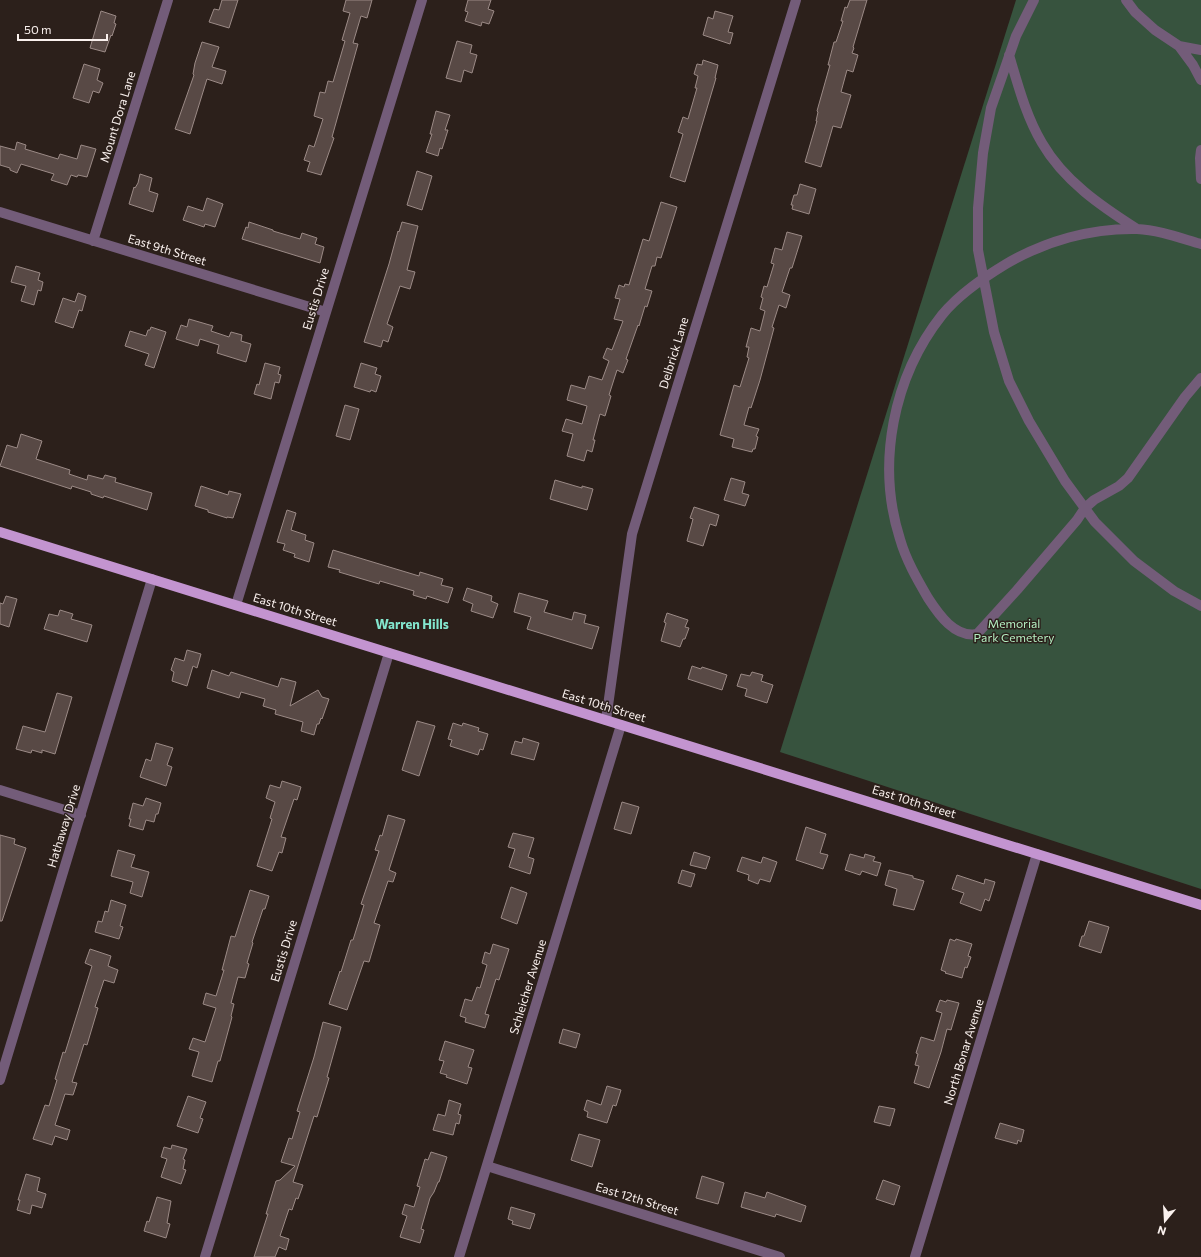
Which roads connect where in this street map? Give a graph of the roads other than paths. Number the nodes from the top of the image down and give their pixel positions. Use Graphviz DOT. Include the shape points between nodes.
graph roads {
  1 [pos="168,0"];
  2 [pos="422,0"];
  3 [pos="796,0"];
  4 [pos="1034,0"];
  5 [pos="1126,0"];
  6 [pos="1179,46"];
  7 [pos="1201,50"];
  8 [pos="1009,55"];
  9 [pos="1201,80"];
  10 [pos="1201,150"];
  11 [pos="1201,179"];
  12 [pos="0,212"];
  13 [pos="1137,229"];
  14 [pos="93,241"];
  15 [pos="1201,244"];
  16 [pos="983,278"];
  17 [pos="326,312"];
  18 [pos="1201,378"];
  19 [pos="1085,508"];
  20 [pos="0,532"];
  21 [pos="152,579"];
  22 [pos="236,605"];
  23 [pos="1201,606"];
  24 [pos="389,653"];
  25 [pos="606,720"];
  26 [pos="621,725"];
  27 [pos="0,790"];
  28 [pos="81,815"];
  29 [pos="1038,854"];
  30 [pos="1201,905"];
  31 [pos="0,1080"];
  32 [pos="487,1166"];
  33 [pos="204,1257"];
  34 [pos="459,1257"];
  35 [pos="780,1257"];
  36 [pos="915,1257"];
  1 -- 14 [label="street, Mount Dora Lane"];
  2 -- 17 [label="street, Eustis Drive"];
  3 -- 25 [label="street, Delbrick Lane" via="632,534"];
  4 -- 8 [label="street"];
  5 -- 6 [label="street" via="1150,26"];
  6 -- 7 [label="street"];
  6 -- 9 [label="street"];
  8 -- 13 [label="street" via="1019,89 1043,144 1063,171 1084,192"];
  8 -- 16 [label="street" via="991,108 983,153 978,208 978,250"];
  10 -- 11 [label="street"];
  12 -- 14 [label="street, East 9th Street"];
  13 -- 15 [label="street" via="1156,231"];
  13 -- 16 [label="street" via="1106,230 1047,244 1018,257"];
  14 -- 17 [label="street, East 9th Street"];
  16 -- 19 [label="street" via="994,332 1009,380 1029,421 1065,481"];
  16 -- 19 [label="street" via="942,315 913,362 896,411 891,433 889,470 892,500 900,539 913,572 934,607 952,627 969,636 977,634 1027,579"];
  17 -- 22 [label="street, Eustis Drive"];
  18 -- 19 [label="street" via="1128,478"];
  19 -- 23 [label="street" via="1095,522 1134,561 1174,591"];
  20 -- 21 [label="main road, East 10th Street"];
  21 -- 22 [label="main road, East 10th Street"];
  21 -- 28 [label="street, Hathaway Drive"];
  22 -- 24 [label="main road, East 10th Street"];
  24 -- 25 [label="main road, East 10th Street"];
  24 -- 33 [label="street, Eustis Drive"];
  25 -- 26 [label="main road, East 10th Street"];
  26 -- 29 [label="main road, East 10th Street"];
  26 -- 32 [label="street, Schleicher Avenue"];
  27 -- 28 [label="street"];
  28 -- 31 [label="street, Hathaway Drive"];
  29 -- 30 [label="main road, East 10th Street"];
  29 -- 36 [label="street, North Bonar Avenue"];
  32 -- 34 [label="street, Schleicher Avenue"];
  32 -- 35 [label="street, East 12th Street"];
}
